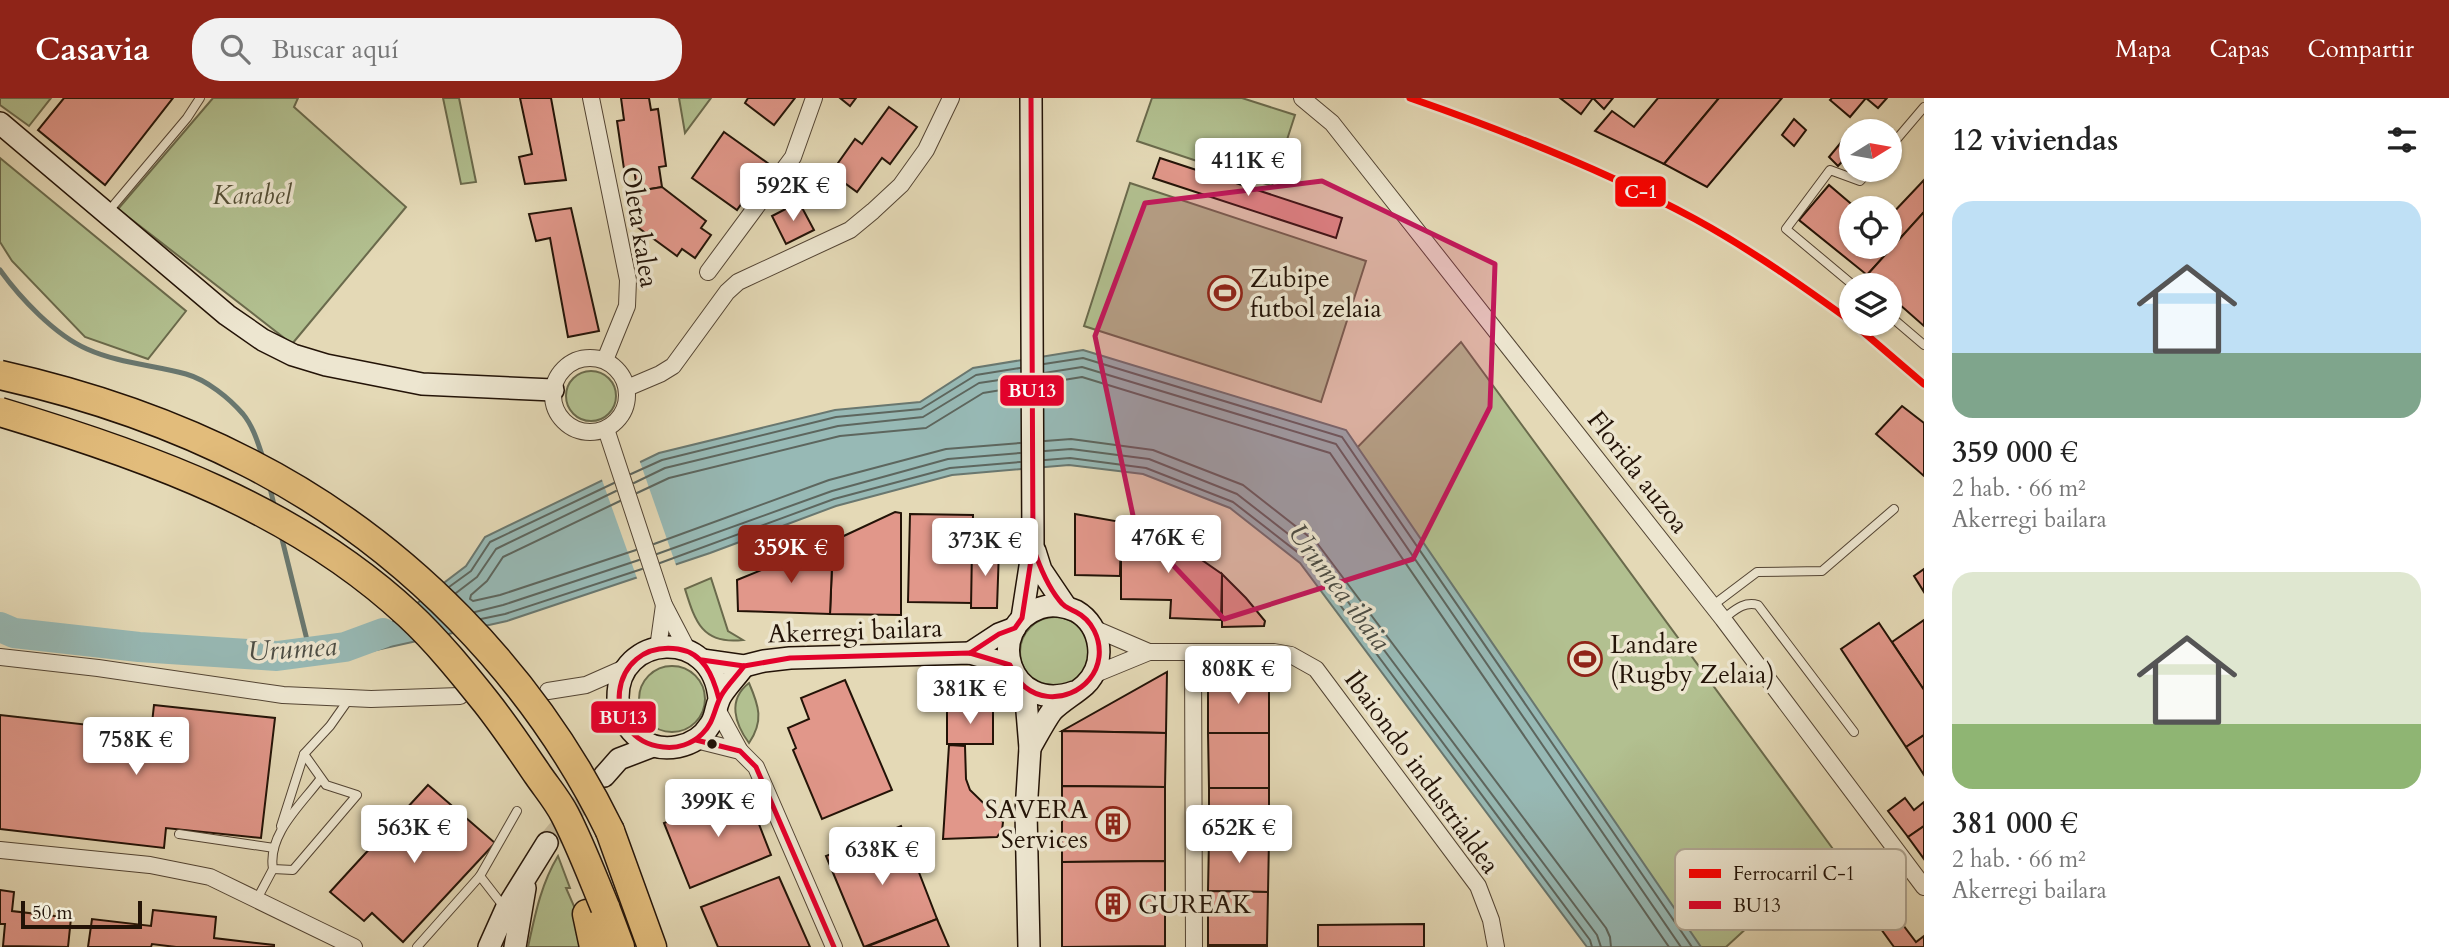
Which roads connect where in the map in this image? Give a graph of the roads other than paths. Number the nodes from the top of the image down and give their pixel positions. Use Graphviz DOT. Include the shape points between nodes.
graph roads {
  1 [pos="200,98"];
  2 [pos="591,98"];
  3 [pos="814,98"];
  4 [pos="951,98"];
  5 [pos="1031,98"];
  6 [pos="1302,98"];
  7 [pos="1924,107"];
  8 [pos="0,122"];
  9 [pos="1902,133"];
  10 [pos="1839,173"];
  11 [pos="106,214"];
  12 [pos="708,272"];
  13 [pos="1839,273"];
  14 [pos="1902,326"];
  15 [pos="1924,345"];
  16 [pos="605,360"];
  17 [pos="0,374"];
  18 [pos="627,388"];
  19 [pos="553,390"];
  20 [pos="0,412"];
  21 [pos="606,429"];
  22 [pos="1894,509"];
  23 [pos="1033,547"];
  24 [pos="664,605"];
  25 [pos="1712,606"];
  26 [pos="1066,607"];
  27 [pos="1723,619"];
  28 [pos="1019,623"];
  29 [pos="1093,628"];
  30 [pos="658,648"];
  31 [pos="1149,652"];
  32 [pos="1193,652"];
  33 [pos="970,653"];
  34 [pos="695,655"];
  35 [pos="0,657"];
  36 [pos="1010,665"];
  37 [pos="629,666"];
  38 [pos="744,666"];
  39 [pos="1093,675"];
  40 [pos="586,684"];
  41 [pos="1025,687"];
  42 [pos="548,691"];
  43 [pos="1074,692"];
  44 [pos="460,696"];
  45 [pos="618,697"];
  46 [pos="349,699"];
  47 [pos="718,704"];
  48 [pos="624,722"];
  49 [pos="1854,732"];
  50 [pos="696,740"];
  51 [pos="653,746"];
  52 [pos="1030,748"];
  53 [pos="740,751"];
  54 [pos="304,754"];
  55 [pos="620,759"];
  56 [pos="604,776"];
  57 [pos="321,778"];
  58 [pos="517,811"];
  59 [pos="179,834"];
  60 [pos="278,834"];
  61 [pos="547,843"];
  62 [pos="274,848"];
  63 [pos="1896,849"];
  64 [pos="0,850"];
  65 [pos="1906,863"];
  66 [pos="273,869"];
  67 [pos="528,875"];
  68 [pos="480,876"];
  69 [pos="1924,887"];
  70 [pos="257,899"];
  71 [pos="506,909"];
  72 [pos="596,911"];
  73 [pos="354,947"];
  74 [pos="417,947"];
  75 [pos="489,947"];
  76 [pos="515,947"];
  77 [pos="594,947"];
  78 [pos="620,947"];
  79 [pos="652,947"];
  80 [pos="834,947"];
  81 [pos="1029,947"];
  82 [pos="1194,947"];
  83 [pos="1496,947"];
  1 -- 11 [label="lane"];
  2 -- 16 [label="street, Oleta kalea" via="628,280 627,306"];
  3 -- 12 [label="street" via="793,157"];
  4 -- 18 [label="street" via="926,150 873,211 850,230 738,282 673,366"];
  5 -- 23 [label="main road"];
  6 -- 25 [label="street, Florida auzoa" via="1332,123"];
  7 -- 9 [label="lane"];
  8 -- 11 [label="main road"];
  10 -- 13 [label="lane" via="1830,170 1786,229"];
  11 -- 19 [label="main road" via="228,315 293,355 422,384"];
  14 -- 15 [label="lane"];
  16 -- 18 [label="street" via="619,372"];
  16 -- 19 [label="street" via="586,358 567,365"];
  17 -- 79 [label="highway, bridge" via="124,410 217,447 295,489 368,539 432,592 505,668 581,775 610,831"];
  18 -- 21 [label="street" via="623,412"];
  19 -- 21 [label="street" via="564,422 584,432"];
  20 -- 72 [label="highway, bridge" via="174,469 300,532 358,572 409,615 502,723"];
  21 -- 24 [label="street"];
  22 -- 25 [label="lane" via="1822,571 1756,572"];
  23 -- 26 [label="main road" via="1041,570"];
  23 -- 28 [label="main road"];
  24 -- 30 [label="street"];
  24 -- 34 [label="street"];
  25 -- 27 [label="street, Florida auzoa"];
  26 -- 28 [label="main road" via="1042,607"];
  26 -- 29 [label="main road"];
  27 -- 49 [label="lane" via="1741,606 1758,606"];
  27 -- 63 [label="street, Florida auzoa"];
  28 -- 33 [label="main road"];
  28 -- 36 [label="main road" via="1010,639"];
  29 -- 31 [label="street"];
  29 -- 39 [label="main road" via="1100,651"];
  30 -- 34 [label="main road" via="673,647"];
  30 -- 37 [label="main road"];
  31 -- 32 [label="street, Ibaiondo industrialdea"];
  31 -- 39 [label="street"];
  32 -- 82 [label="street"];
  32 -- 83 [label="street, Ibaiondo industrialdea" via="1274,652 1291,655 1316,669 1478,886"];
  33 -- 36 [label="main road"];
  33 -- 38 [label="main road, Akerregi bailara" via="790,658"];
  34 -- 38 [label="main road, Akerregi bailara"];
  34 -- 47 [label="main road" via="715,677"];
  35 -- 46 [label="street" via="283,695"];
  36 -- 41 [label="main road"];
  37 -- 40 [label="street"];
  37 -- 45 [label="main road"];
  38 -- 47 [label="main road"];
  39 -- 43 [label="main road"];
  40 -- 42 [label="street"];
  40 -- 45 [label="street"];
  41 -- 43 [label="main road" via="1049,697"];
  41 -- 52 [label="main road"];
  43 -- 52 [label="main road" via="1052,711"];
  44 -- 46 [label="street"];
  45 -- 48 [label="main road"];
  46 -- 54 [label="lane"];
  47 -- 50 [label="main road" via="707,730"];
  47 -- 53 [label="street"];
  48 -- 51 [label="main road"];
  48 -- 55 [label="main road"];
  50 -- 51 [label="main road" via="675,747"];
  50 -- 53 [label="street"];
  51 -- 55 [label="main road"];
  52 -- 81 [label="main road" via="1026,812"];
  53 -- 80 [label="street" via="756,767"];
  54 -- 57 [label="lane"];
  54 -- 60 [label="lane"];
  55 -- 56 [label="main road"];
  57 -- 60 [label="lane"];
  57 -- 66 [label="lane" via="326,785 357,794 293,870"];
  58 -- 68 [label="lane"];
  59 -- 62 [label="lane"];
  60 -- 62 [label="lane"];
  61 -- 67 [label="main road"];
  62 -- 66 [label="lane"];
  64 -- 70 [label="street" via="150,865 210,877"];
  65 -- 69 [label="street, Florida auzoa"];
  66 -- 70 [label="lane"];
  67 -- 71 [label="main road"];
  67 -- 76 [label="main road"];
  68 -- 71 [label="lane"];
  68 -- 74 [label="lane"];
  70 -- 73 [label="street"];
  71 -- 75 [label="main road"];
  72 -- 77 [label="highway"];
  72 -- 78 [label="highway"];
}
